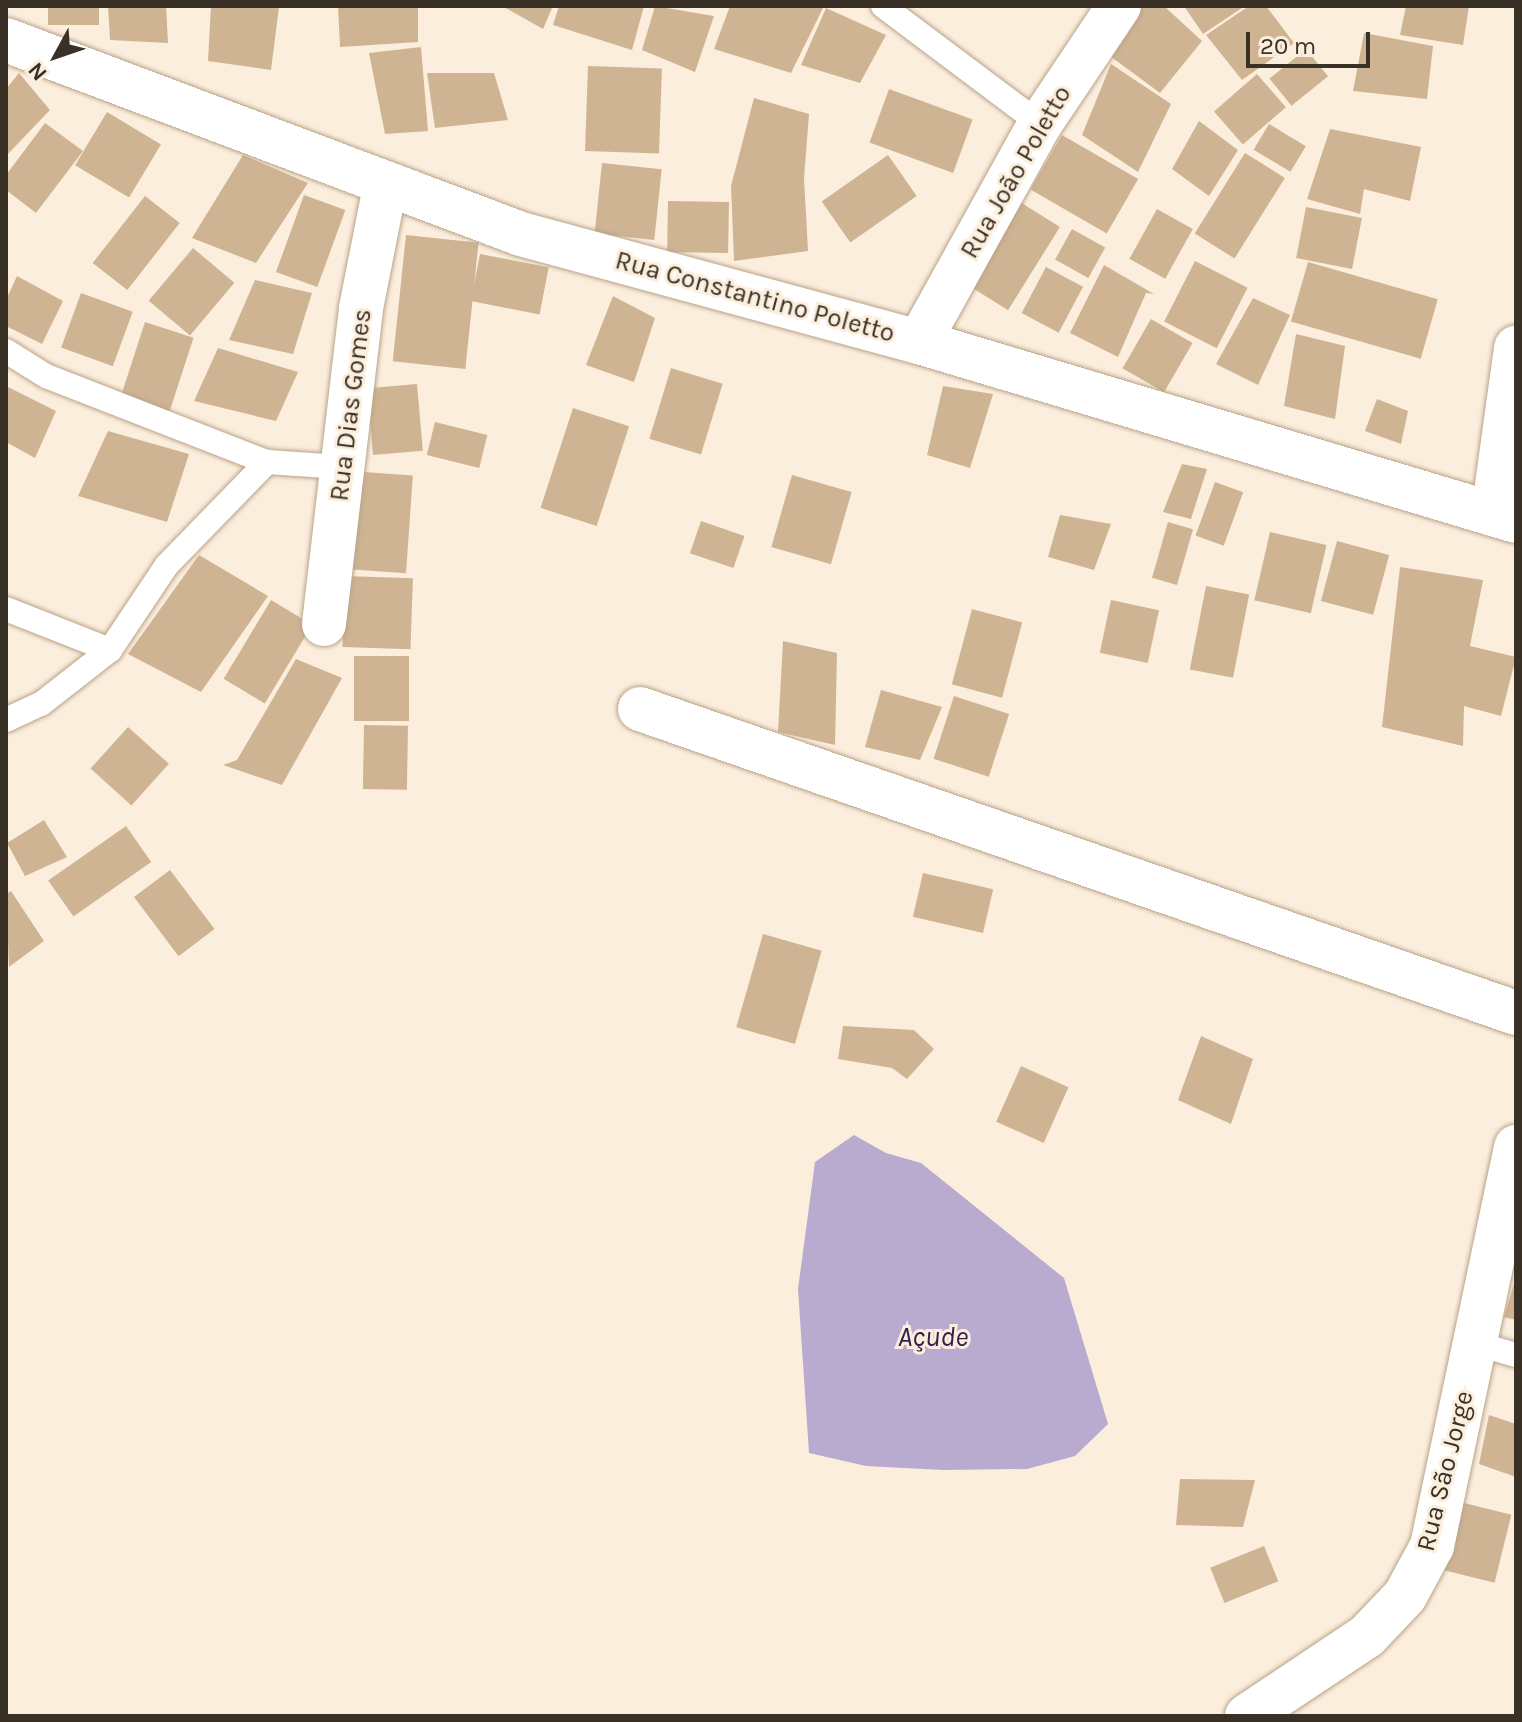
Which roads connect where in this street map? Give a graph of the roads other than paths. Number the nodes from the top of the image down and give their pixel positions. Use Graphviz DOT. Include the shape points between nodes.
graph roads {
  1 [pos="883,6"];
  2 [pos="1119,6"];
  3 [pos="6,40"];
  4 [pos="1040,124"];
  5 [pos="385,187"];
  6 [pos="919,342"];
  7 [pos="1516,348"];
  8 [pos="6,351"];
  9 [pos="267,462"];
  10 [pos="341,467"];
  11 [pos="1505,518"];
  12 [pos="6,609"];
  13 [pos="324,624"];
  14 [pos="110,650"];
  15 [pos="640,709"];
  16 [pos="6,720"];
  17 [pos="1516,1013"];
  18 [pos="1516,1147"];
  19 [pos="1474,1343"];
  20 [pos="1516,1355"];
  21 [pos="1247,1716"];
  1 -- 4 [label="lane"];
  2 -- 4 [label="street, Rua João Poletto"];
  3 -- 5 [label="street, Rua Constantino Poletto"];
  4 -- 6 [label="street, Rua João Poletto"];
  5 -- 6 [label="street, Rua Constantino Poletto" via="521,234"];
  5 -- 10 [label="street, Rua Dias Gomes" via="361,308"];
  6 -- 11 [label="street, Rua Constantino Poletto"];
  7 -- 11 [label="street"];
  8 -- 9 [label="lane" via="46,376"];
  9 -- 10 [label="lane"];
  9 -- 14 [label="lane" via="167,565"];
  10 -- 13 [label="street, Rua Dias Gomes"];
  12 -- 14 [label="lane"];
  14 -- 16 [label="lane" via="41,704"];
  15 -- 17 [label="street"];
  18 -- 19 [label="street, Rua São Jorge"];
  19 -- 20 [label="lane"];
  19 -- 21 [label="street, Rua São Jorge" via="1432,1546 1405,1596 1367,1636"];
}
